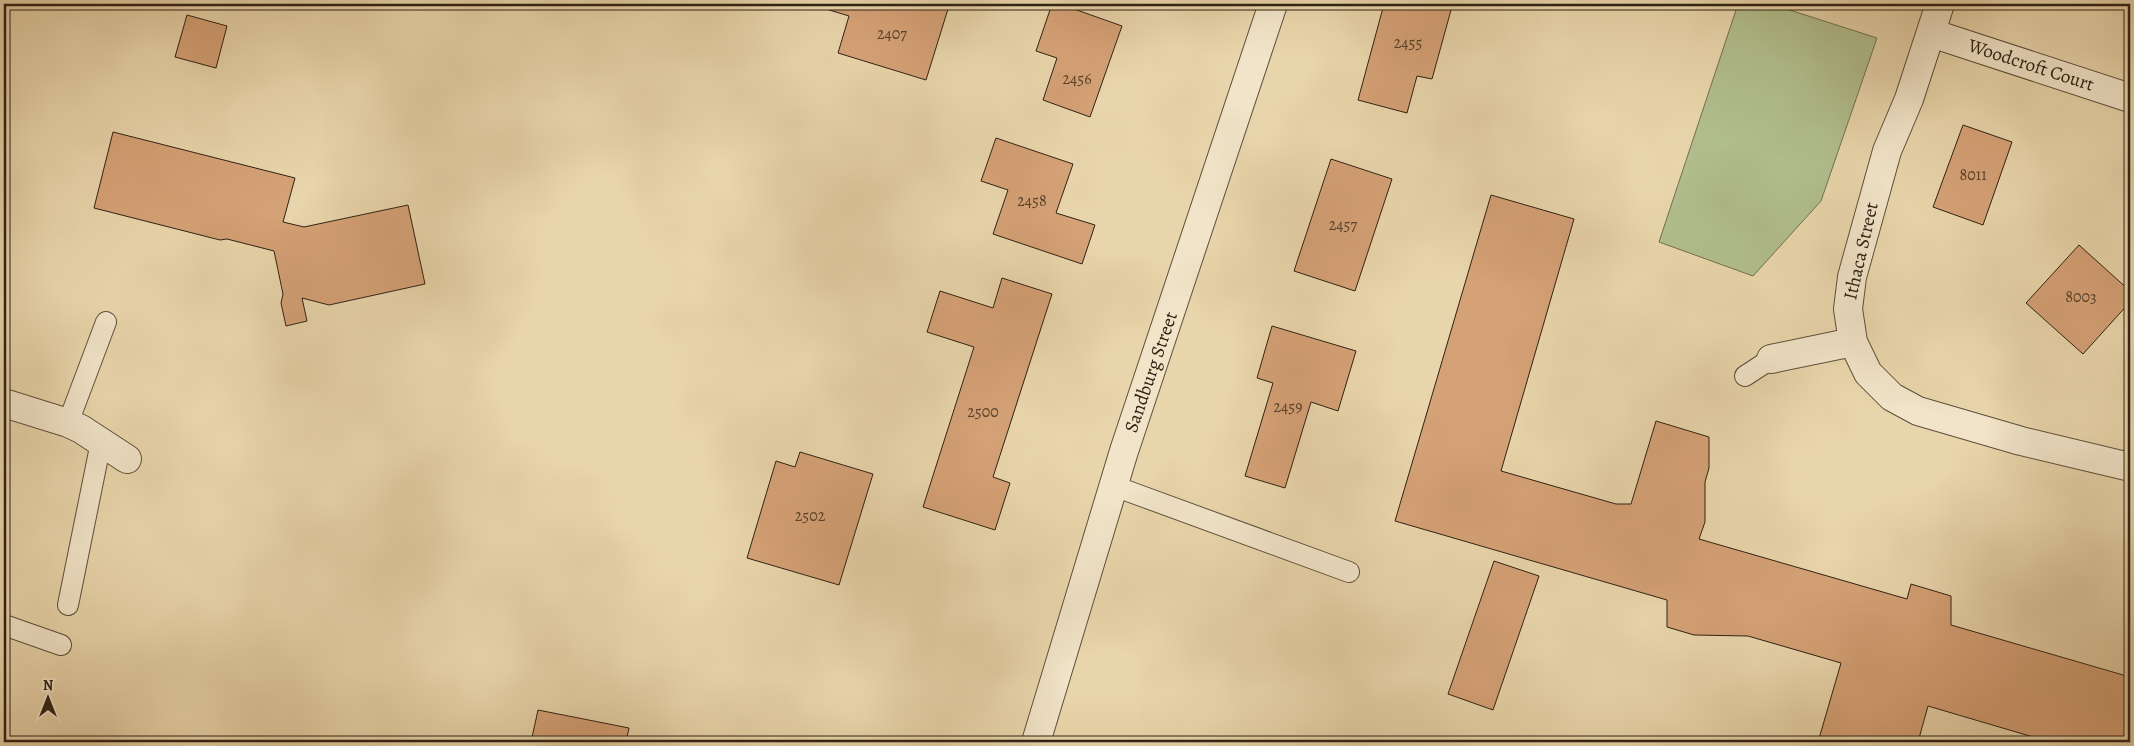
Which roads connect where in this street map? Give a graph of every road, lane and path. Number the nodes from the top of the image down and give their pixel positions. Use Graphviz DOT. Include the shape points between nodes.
graph roads {
  1 [pos="1274,4"];
  2 [pos="1940,4"];
  3 [pos="1931,33"];
  4 [pos="2130,98"];
  5 [pos="106,322"];
  6 [pos="1853,342"];
  7 [pos="1771,358"];
  8 [pos="1745,376"];
  9 [pos="4,403"];
  10 [pos="68,423"];
  11 [pos="101,442"];
  12 [pos="127,459"];
  13 [pos="2130,467"];
  14 [pos="1114,486"];
  15 [pos="1348,572"];
  16 [pos="68,605"];
  17 [pos="4,625"];
  18 [pos="61,645"];
  19 [pos="1036,742"];
  1 -- 14 [label="street, Sandburg Street"];
  2 -- 3 [label="street, Ithaca Street"];
  3 -- 4 [label="street, Woodcroft Court"];
  3 -- 6 [label="street, Ithaca Street" via="1887,152 1852,278 1848,309"];
  5 -- 10 [label="lane"];
  6 -- 7 [label="street"];
  6 -- 13 [label="street, Ithaca Street" via="1868,373 1892,397 1918,411 2021,441"];
  7 -- 8 [label="lane"];
  9 -- 10 [label="street"];
  10 -- 11 [label="street"];
  11 -- 12 [label="street"];
  11 -- 16 [label="lane"];
  14 -- 15 [label="lane"];
  14 -- 19 [label="street, Sandburg Street"];
  17 -- 18 [label="lane"];
}
